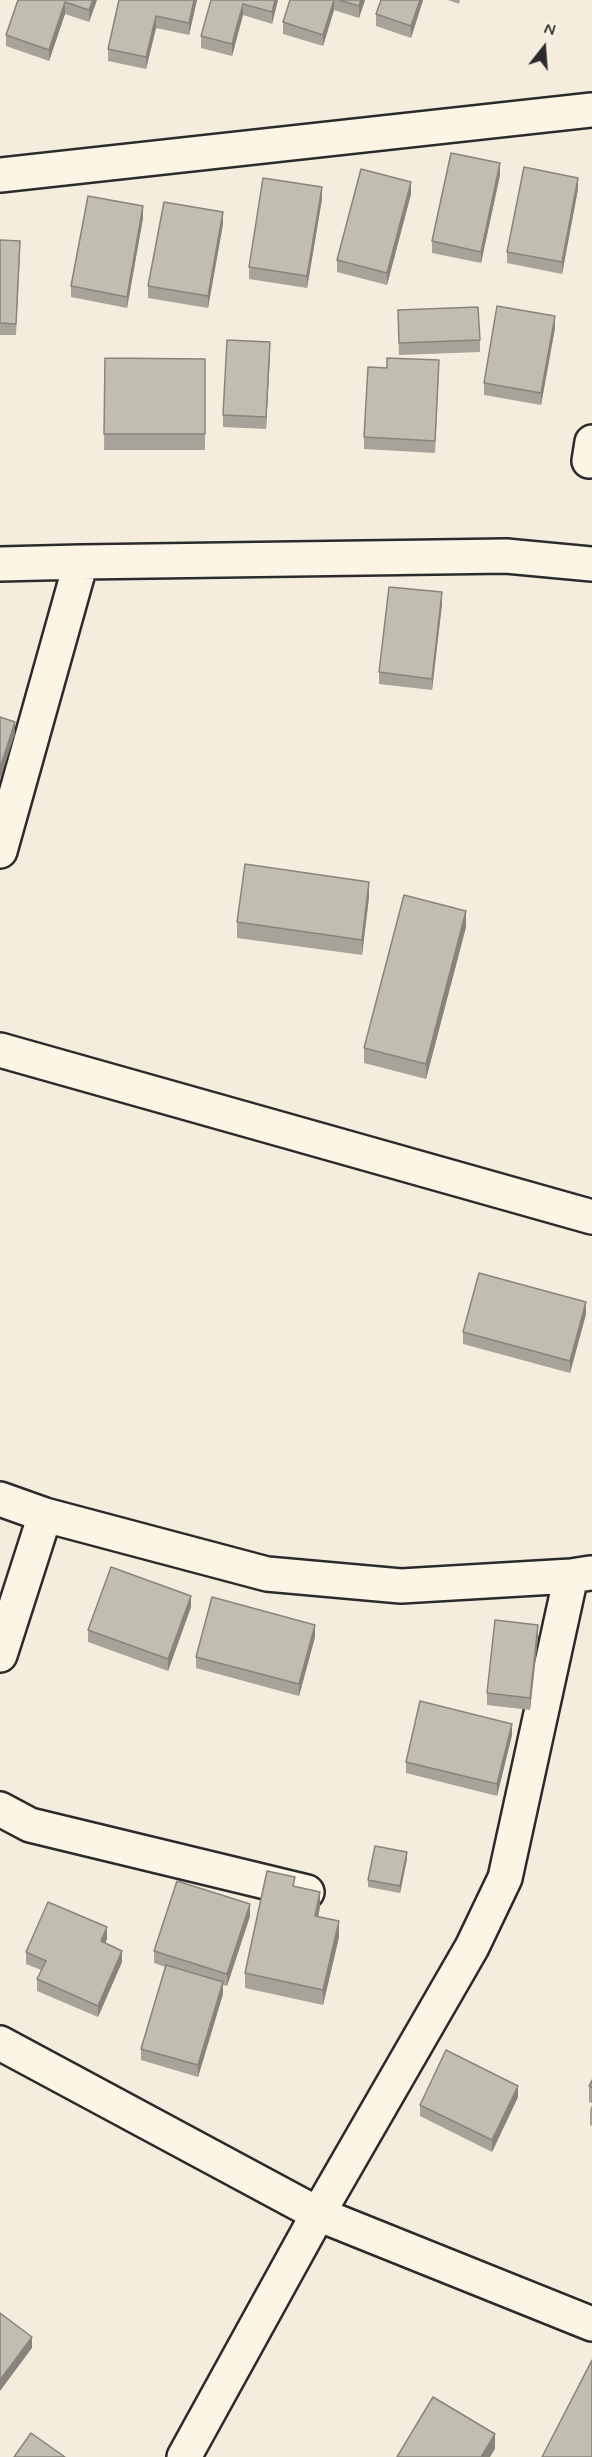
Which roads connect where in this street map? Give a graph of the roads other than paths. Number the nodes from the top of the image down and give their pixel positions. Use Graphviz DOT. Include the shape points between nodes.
graph roads {
  1 [pos="592,110"];
  2 [pos="0,175"];
  3 [pos="81,562"];
  4 [pos="0,564"];
  5 [pos="592,564"];
  6 [pos="0,850"];
  7 [pos="0,1050"];
  8 [pos="592,1217"];
  9 [pos="0,1499"];
  10 [pos="45,1515"];
  11 [pos="582,1574"];
  12 [pos="0,1656"];
  13 [pos="0,1809"];
  14 [pos="312,1894"];
  15 [pos="0,2043"];
  16 [pos="318,2214"];
  17 [pos="592,2324"];
  18 [pos="184,2457"];
  1 -- 2 [label="street"];
  3 -- 4 [label="street"];
  3 -- 5 [label="street" via="506,556"];
  3 -- 6 [label="street"];
  7 -- 8 [label="street"];
  9 -- 10 [label="street"];
  10 -- 11 [label="street" via="267,1574 401,1586"];
  10 -- 12 [label="street"];
  11 -- 16 [label="street" via="505,1878 472,1947"];
  13 -- 14 [label="street" via="30,1825"];
  15 -- 16 [label="street"];
  16 -- 17 [label="street"];
  16 -- 18 [label="street"];
}
